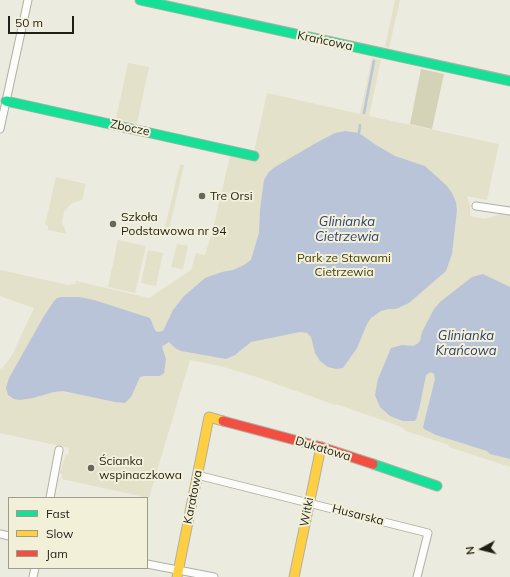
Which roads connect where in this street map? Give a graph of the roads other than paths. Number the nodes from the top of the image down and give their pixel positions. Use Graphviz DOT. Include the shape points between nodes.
graph roads {
  1 [pos="28,0"];
  2 [pos="140,0"];
  3 [pos="510,81"];
  4 [pos="6,101"];
  5 [pos="0,129"];
  6 [pos="254,156"];
  7 [pos="476,206"];
  8 [pos="510,211"];
  9 [pos="209,417"];
  10 [pos="321,447"];
  11 [pos="59,450"];
  12 [pos="197,475"];
  13 [pos="437,486"];
  14 [pos="50,497"];
  15 [pos="309,503"];
  16 [pos="148,564"];
  17 [pos="178,574"];
  18 [pos="214,577"];
  19 [pos="294,577"];
  20 [pos="417,577"];
  1 -- 4 [label="street"];
  2 -- 3 [label="street, Krańcowa"];
  4 -- 5 [label="street"];
  4 -- 6 [label="street, Zbocze"];
  7 -- 8 [label="street"];
  9 -- 10 [label="street, Dukatowa"];
  9 -- 12 [label="street, Karatowa"];
  10 -- 13 [label="street, Dukatowa"];
  10 -- 15 [label="street, Witki"];
  11 -- 14 [label="street"];
  12 -- 15 [label="street, Husarska"];
  12 -- 17 [label="street, Karatowa"];
  15 -- 19 [label="street, Witki"];
  15 -- 20 [label="street, Husarska" via="428,533"];
  16 -- 17 [label="street"];
  17 -- 18 [label="street"];
}
